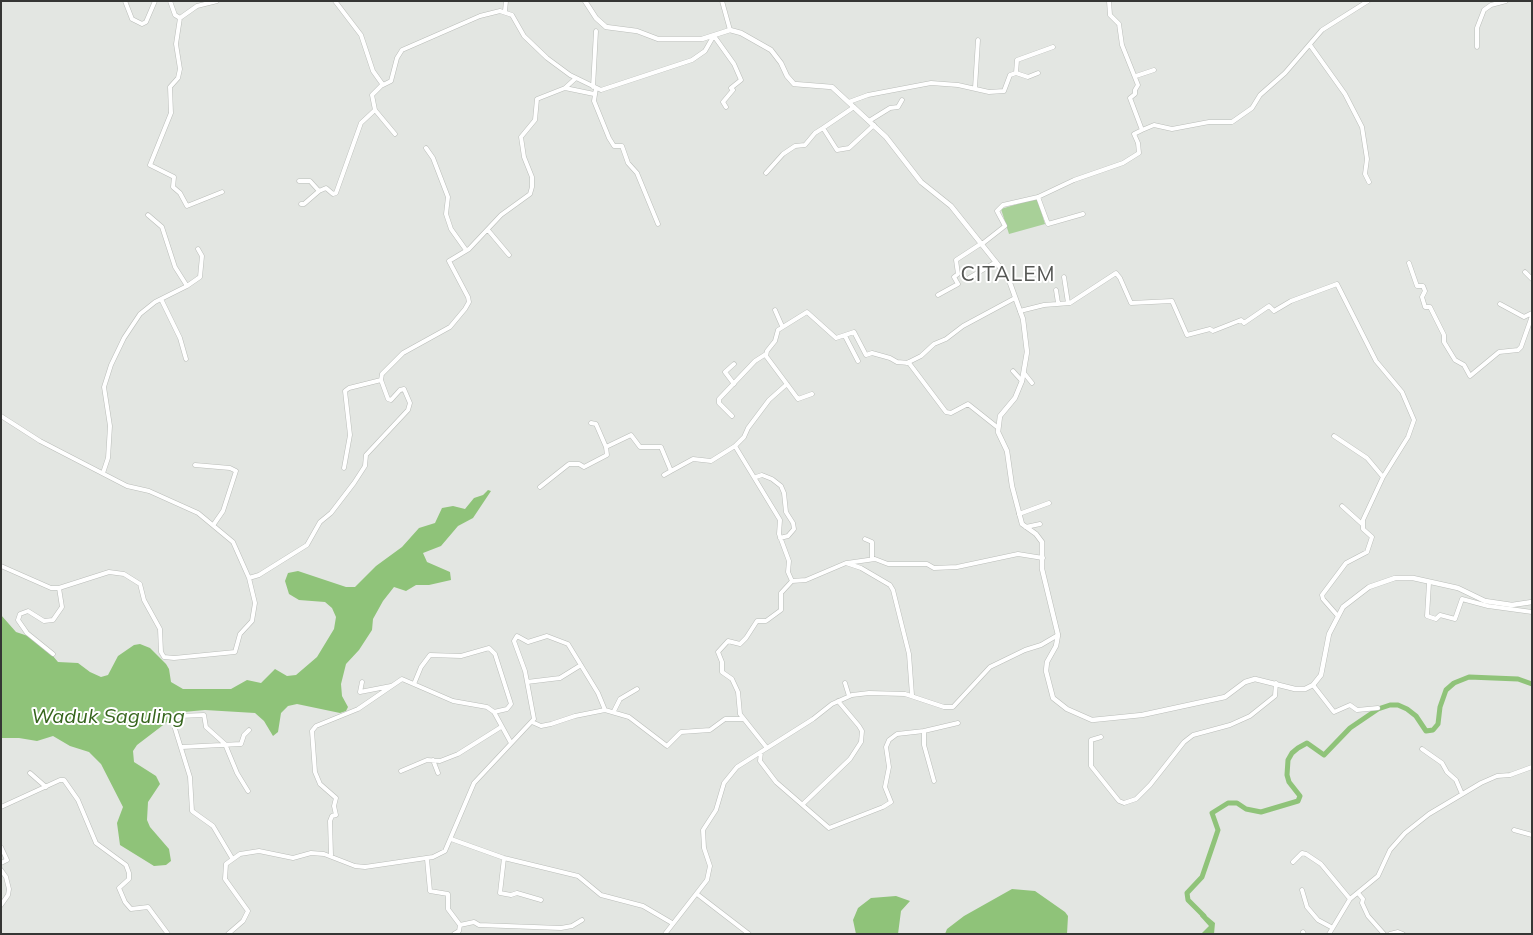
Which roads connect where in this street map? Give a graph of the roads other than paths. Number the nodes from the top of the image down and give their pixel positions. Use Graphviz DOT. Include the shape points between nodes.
graph roads {
  1 [pos="125,1"];
  2 [pos="154,1"];
  3 [pos="170,1"];
  4 [pos="217,1"];
  5 [pos="335,1"];
  6 [pos="506,1"];
  7 [pos="584,1"];
  8 [pos="722,1"];
  9 [pos="1109,1"];
  10 [pos="1368,1"];
  11 [pos="1506,1"];
  12 [pos="1361,3"];
  13 [pos="505,11"];
  14 [pos="180,18"];
  15 [pos="730,30"];
  16 [pos="596,31"];
  17 [pos="713,37"];
  18 [pos="978,40"];
  19 [pos="1310,45"];
  20 [pos="1477,47"];
  21 [pos="1053,48"];
  22 [pos="1154,70"];
  23 [pos="1016,73"];
  24 [pos="1038,73"];
  25 [pos="1136,76"];
  26 [pos="576,78"];
  27 [pos="382,85"];
  28 [pos="564,88"];
  29 [pos="594,88"];
  30 [pos="976,88"];
  31 [pos="594,94"];
  32 [pos="902,100"];
  33 [pos="849,102"];
  34 [pos="726,107"];
  35 [pos="854,107"];
  36 [pos="375,110"];
  37 [pos="870,121"];
  38 [pos="874,125"];
  39 [pos="823,128"];
  40 [pos="1142,130"];
  41 [pos="395,134"];
  42 [pos="426,148"];
  43 [pos="766,173"];
  44 [pos="300,181"];
  45 [pos="1369,182"];
  46 [pos="319,191"];
  47 [pos="222,192"];
  48 [pos="1038,197"];
  49 [pos="300,204"];
  50 [pos="1083,214"];
  51 [pos="148,215"];
  52 [pos="658,224"];
  53 [pos="488,230"];
  54 [pos="982,244"];
  55 [pos="198,249"];
  56 [pos="466,250"];
  57 [pos="509,255"];
  58 [pos="996,262"];
  59 [pos="1408,263"];
  60 [pos="1525,272"];
  61 [pos="1064,277"];
  62 [pos="969,278"];
  63 [pos="1532,279"];
  64 [pos="187,286"];
  65 [pos="1056,290"];
  66 [pos="938,296"];
  67 [pos="1015,298"];
  68 [pos="161,299"];
  69 [pos="1058,303"];
  70 [pos="1068,303"];
  71 [pos="1500,304"];
  72 [pos="775,310"];
  73 [pos="1020,311"];
  74 [pos="1532,315"];
  75 [pos="782,326"];
  76 [pos="845,336"];
  77 [pos="766,354"];
  78 [pos="186,359"];
  79 [pos="858,361"];
  80 [pos="907,363"];
  81 [pos="734,364"];
  82 [pos="1012,371"];
  83 [pos="1024,373"];
  84 [pos="381,380"];
  85 [pos="1022,381"];
  86 [pos="1032,383"];
  87 [pos="734,384"];
  88 [pos="787,384"];
  89 [pos="812,394"];
  90 [pos="1,416"];
  91 [pos="732,416"];
  92 [pos="590,423"];
  93 [pos="997,427"];
  94 [pos="1334,436"];
  95 [pos="735,446"];
  96 [pos="606,447"];
  97 [pos="195,466"];
  98 [pos="344,468"];
  99 [pos="670,471"];
  100 [pos="104,473"];
  101 [pos="664,475"];
  102 [pos="756,477"];
  103 [pos="1383,477"];
  104 [pos="540,487"];
  105 [pos="1049,504"];
  106 [pos="1342,506"];
  107 [pos="1019,514"];
  108 [pos="790,518"];
  109 [pos="214,524"];
  110 [pos="1040,524"];
  111 [pos="1362,524"];
  112 [pos="781,525"];
  113 [pos="1024,527"];
  114 [pos="780,538"];
  115 [pos="865,539"];
  116 [pos="1043,558"];
  117 [pos="872,559"];
  118 [pos="846,563"];
  119 [pos="1,566"];
  120 [pos="249,578"];
  121 [pos="792,581"];
  122 [pos="1429,587"];
  123 [pos="59,588"];
  124 [pos="1532,602"];
  125 [pos="1532,612"];
  126 [pos="1337,615"];
  127 [pos="1058,635"];
  128 [pos="52,654"];
  129 [pos="581,665"];
  130 [pos="362,682"];
  131 [pos="527,682"];
  132 [pos="845,683"];
  133 [pos="1276,683"];
  134 [pos="414,684"];
  135 [pos="1313,685"];
  136 [pos="391,686"];
  137 [pos="637,689"];
  138 [pos="912,695"];
  139 [pos="849,696"];
  140 [pos="838,701"];
  141 [pos="1378,708"];
  142 [pos="605,710"];
  143 [pos="614,711"];
  144 [pos="494,712"];
  145 [pos="743,719"];
  146 [pos="532,722"];
  147 [pos="958,723"];
  148 [pos="501,728"];
  149 [pos="249,730"];
  150 [pos="924,731"];
  151 [pos="1101,737"];
  152 [pos="511,743"];
  153 [pos="226,746"];
  154 [pos="182,748"];
  155 [pos="767,748"];
  156 [pos="1422,749"];
  157 [pos="761,752"];
  158 [pos="433,760"];
  159 [pos="1532,767"];
  160 [pos="401,771"];
  161 [pos="30,773"];
  162 [pos="438,773"];
  163 [pos="934,780"];
  164 [pos="46,787"];
  165 [pos="248,791"];
  166 [pos="1462,794"];
  167 [pos="803,804"];
  168 [pos="1,807"];
  169 [pos="1514,830"];
  170 [pos="1532,835"];
  171 [pos="451,839"];
  172 [pos="1,847"];
  173 [pos="331,855"];
  174 [pos="232,858"];
  175 [pos="427,858"];
  176 [pos="504,858"];
  177 [pos="1293,862"];
  178 [pos="1,864"];
  179 [pos="1,870"];
  180 [pos="1302,890"];
  181 [pos="1358,893"];
  182 [pos="697,894"];
  183 [pos="1350,899"];
  184 [pos="541,900"];
  185 [pos="1,905"];
  186 [pos="582,920"];
  187 [pos="672,923"];
  188 [pos="460,925"];
  189 [pos="1331,927"];
  190 [pos="168,934"];
  191 [pos="228,934"];
  192 [pos="454,934"];
  193 [pos="664,934"];
  194 [pos="749,934"];
  195 [pos="1329,934"];
  196 [pos="1384,934"];
  197 [pos="1390,934"];
  198 [pos="1403,934"];
  1 -- 2 [label="street" via="132,19 142,24 146,22"];
  3 -- 14 [label="street" via="175,15"];
  4 -- 14 [label="street" via="189,10"];
  5 -- 27 [label="street" via="361,35 373,72"];
  6 -- 13 [label="street"];
  7 -- 17 [label="main road" via="599,21 611,29 637,31 664,40"];
  8 -- 15 [label="street"];
  9 -- 25 [label="street" via="1110,15 1119,24 1122,45"];
  10 -- 12 [label="street"];
  11 -- 20 [label="street" via="1491,4 1484,10 1477,28"];
  12 -- 19 [label="street" via="1322,30"];
  13 -- 26 [label="street" via="512,15 534,47"];
  13 -- 27 [label="street" via="480,16 407,48 397,58 390,81"];
  14 -- 47 [label="street" via="176,44 180,69 178,78 170,87 171,113 150,165 174,178 173,187 187,206"];
  15 -- 17 [label="main road"];
  15 -- 33 [label="main road" via="746,35 771,50 794,84 832,86"];
  16 -- 29 [label="street"];
  17 -- 29 [label="street" via="700,56 683,64 606,89"];
  17 -- 34 [label="street" via="734,64 741,80 731,88 733,90 723,102"];
  18 -- 30 [label="street"];
  19 -- 40 [label="street" via="1260,95 1252,108 1232,122 1172,128 1154,126"];
  19 -- 45 [label="street" via="1345,94 1362,127 1367,159 1365,174"];
  21 -- 23 [label="street" via="1017,60"];
  22 -- 25 [label="street"];
  23 -- 24 [label="street" via="1028,77"];
  23 -- 30 [label="street" via="1008,77 1004,91 989,92"];
  25 -- 40 [label="street" via="1138,87 1130,98"];
  26 -- 28 [label="street"];
  26 -- 29 [label="street"];
  27 -- 36 [label="street" via="372,96"];
  28 -- 31 [label="street"];
  28 -- 53 [label="street" via="537,99 535,120 521,137 532,177 531,192"];
  29 -- 31 [label="street"];
  30 -- 33 [label="street" via="931,83 868,95"];
  31 -- 52 [label="street" via="610,140 614,146 622,146"];
  32 -- 37 [label="street" via="898,107 890,108"];
  33 -- 35 [label="main road"];
  35 -- 37 [label="main road"];
  35 -- 39 [label="street"];
  36 -- 41 [label="street"];
  36 -- 46 [label="street" via="361,123 336,193 327,188"];
  37 -- 38 [label="main road"];
  38 -- 39 [label="street" via="849,148 838,150"];
  38 -- 54 [label="main road" via="917,177 951,206"];
  39 -- 43 [label="street" via="805,145 795,146 783,154"];
  40 -- 48 [label="street" via="1134,134 1140,152 1132,158"];
  42 -- 56 [label="street" via="448,197 446,211 451,229"];
  44 -- 46 [label="street" via="310,181"];
  46 -- 49 [label="street"];
  48 -- 50 [label="street" via="1048,224"];
  48 -- 54 [label="street" via="999,208 997,212 1005,226"];
  51 -- 64 [label="street" via="162,227 174,267"];
  53 -- 56 [label="street"];
  53 -- 57 [label="street"];
  54 -- 58 [label="main road"];
  54 -- 66 [label="street" via="956,260 958,273 954,277 958,284"];
  55 -- 64 [label="street" via="202,256 201,274"];
  56 -- 84 [label="street" via="449,261 468,297 465,309 450,327 408,350 391,364"];
  58 -- 62 [label="street"];
  58 -- 67 [label="main road" via="1010,283"];
  59 -- 74 [label="street" via="1417,286 1423,286 1424,307 1430,307 1444,335 1444,342 1470,376 1499,352 1518,350"];
  60 -- 63 [label="street"];
  61 -- 70 [label="street"];
  64 -- 68 [label="street"];
  65 -- 69 [label="street"];
  67 -- 73 [label="main road"];
  67 -- 80 [label="street" via="963,326"];
  68 -- 78 [label="street" via="180,338"];
  68 -- 100 [label="street" via="135,319 104,382 110,426"];
  69 -- 70 [label="street"];
  69 -- 73 [label="street"];
  70 -- 103 [label="street" via="1117,274 1131,303 1172,301 1188,334 1213,331 1241,320 1244,323 1269,306 1274,311 1336,284 1376,361 1402,392 1414,420 1411,431"];
  71 -- 74 [label="street" via="1524,318"];
  72 -- 75 [label="street"];
  73 -- 83 [label="main road" via="1027,335"];
  75 -- 76 [label="street" via="808,312 836,338"];
  75 -- 77 [label="street"];
  76 -- 79 [label="street"];
  76 -- 80 [label="street" via="855,333 866,355 872,353"];
  77 -- 87 [label="street"];
  77 -- 88 [label="street"];
  80 -- 93 [label="street" via="946,412 951,413 968,404"];
  81 -- 87 [label="street" via="725,372"];
  82 -- 85 [label="street"];
  83 -- 85 [label="main road"];
  83 -- 86 [label="street"];
  84 -- 98 [label="street" via="344,391 350,435"];
  84 -- 120 [label="street" via="390,401 404,389 410,403 408,410 366,455 354,483 320,522 308,545"];
  85 -- 93 [label="main road" via="1012,402 1002,412"];
  87 -- 91 [label="street" via="718,400"];
  88 -- 89 [label="street" via="799,400"];
  88 -- 95 [label="street" via="769,400"];
  90 -- 100 [label="street" via="40,441"];
  92 -- 96 [label="street" via="596,424"];
  93 -- 107 [label="main road" via="1008,452 1010,478"];
  94 -- 103 [label="street" via="1367,458"];
  95 -- 99 [label="street" via="711,461 693,459"];
  95 -- 102 [label="street"];
  96 -- 99 [label="street" via="631,435 640,447 661,447"];
  96 -- 104 [label="street" via="606,456 584,467 569,464"];
  97 -- 109 [label="street" via="230,468 236,472 223,511"];
  99 -- 101 [label="street"];
  100 -- 109 [label="street" via="132,488 149,491 194,510"];
  102 -- 108 [label="street" via="765,475 781,486"];
  102 -- 112 [label="street"];
  103 -- 111 [label="street"];
  105 -- 107 [label="street"];
  106 -- 111 [label="street"];
  107 -- 113 [label="main road"];
  108 -- 112 [label="street"];
  108 -- 114 [label="street" via="794,529 788,536"];
  109 -- 120 [label="street" via="236,547"];
  110 -- 113 [label="street"];
  111 -- 126 [label="street" via="1372,537 1367,552 1346,564 1322,596"];
  112 -- 114 [label="street"];
  113 -- 116 [label="main road" via="1041,540"];
  114 -- 121 [label="street"];
  115 -- 117 [label="street" via="871,541"];
  116 -- 117 [label="street" via="1018,554 957,567 934,568 927,564 888,564"];
  116 -- 127 [label="main road" via="1042,569"];
  117 -- 118 [label="street"];
  118 -- 121 [label="street" via="806,580"];
  118 -- 138 [label="street" via="861,568 892,587 909,654"];
  119 -- 123 [label="street" via="46,587"];
  120 -- 123 [label="street" via="255,603 252,621 240,634 235,652 174,658 162,654 160,629 144,600 140,584 134,580 119,572 109,572"];
  121 -- 145 [label="street" via="781,593 781,610 766,621 757,621 740,644 728,641 718,652 722,672 730,677 738,692"];
  122 -- 124 [label="main road" via="1458,588 1485,601 1512,605"];
  122 -- 125 [label="street" via="1427,616 1436,619 1440,615 1456,619 1462,599"];
  122 -- 126 [label="main road" via="1408,577 1383,581 1361,592"];
  123 -- 128 [label="street" via="62,607 53,620 44,621 28,611 20,614 18,620 24,630"];
  126 -- 135 [label="main road" via="1327,640 1321,675"];
  127 -- 133 [label="main road" via="1046,662 1053,698 1067,709 1091,720 1142,715 1216,700 1228,696 1250,680"];
  127 -- 138 [label="street" via="990,668 953,707 944,707"];
  129 -- 131 [label="street" via="560,678"];
  129 -- 131 [label="street" via="566,643 547,636 528,642 517,636 514,641"];
  129 -- 142 [label="street"];
  130 -- 136 [label="street" via="360,692"];
  131 -- 146 [label="street" via="534,717"];
  132 -- 139 [label="street"];
  133 -- 135 [label="main road" via="1299,689"];
  133 -- 151 [label="street" via="1275,696 1250,716 1193,735 1184,742 1150,785 1136,799 1124,803 1091,766 1091,740"];
  134 -- 136 [label="street" via="402,679"];
  134 -- 144 [label="street" via="453,701 487,707"];
  134 -- 144 [label="street" via="430,655 461,656 488,648 495,654 511,704 507,709"];
  135 -- 141 [label="street" via="1334,712 1350,705 1357,710"];
  136 -- 173 [label="street" via="358,709 312,729 317,778 336,798 336,815 330,821"];
  137 -- 143 [label="street" via="620,699"];
  138 -- 139 [label="street" via="869,693"];
  139 -- 140 [label="street"];
  140 -- 155 [label="street"];
  140 -- 167 [label="street" via="862,731 861,742 850,759"];
  142 -- 143 [label="street"];
  142 -- 146 [label="street" via="551,724"];
  143 -- 145 [label="street" via="630,718 667,746 681,732 710,730 726,719"];
  144 -- 148 [label="street"];
  145 -- 155 [label="street"];
  146 -- 152 [label="street"];
  147 -- 150 [label="street"];
  148 -- 152 [label="street"];
  148 -- 158 [label="street" via="458,754 440,761"];
  149 -- 153 [label="street" via="242,743"];
  150 -- 163 [label="street" via="924,746"];
  150 -- 167 [label="street" via="897,734 888,742 889,771 885,787 891,801 888,805 830,828"];
  152 -- 171 [label="street" via="474,783"];
  153 -- 154 [label="street"];
  153 -- 154 [label="street" via="207,728 202,715 179,716 172,719"];
  153 -- 165 [label="street"];
  154 -- 174 [label="street" via="190,777 192,811 212,826"];
  155 -- 157 [label="street"];
  156 -- 166 [label="street" via="1442,764 1456,780"];
  157 -- 167 [label="street" via="759,759 768,773"];
  157 -- 182 [label="street" via="730,772 722,788 716,810 702,833 710,870 706,883"];
  158 -- 160 [label="street"];
  158 -- 162 [label="street"];
  159 -- 166 [label="street" via="1493,778"];
  161 -- 164 [label="street"];
  164 -- 168 [label="street"];
  164 -- 190 [label="street" via="60,780 69,786 96,843 118,857 129,873 127,881 119,888 125,902 131,909 148,907"];
  166 -- 181 [label="street" via="1404,833 1390,850 1378,876"];
  169 -- 170 [label="street"];
  171 -- 175 [label="street" via="443,852"];
  171 -- 176 [label="street"];
  172 -- 178 [label="street" via="7,860"];
  173 -- 174 [label="street" via="311,853 293,858 253,850"];
  173 -- 175 [label="street" via="362,867"];
  174 -- 191 [label="street" via="226,864 225,878 248,910 243,920"];
  175 -- 188 [label="street" via="430,891 448,894 448,909"];
  176 -- 184 [label="street" via="500,893 517,893"];
  176 -- 187 [label="street" via="578,876 601,895 643,906"];
  177 -- 183 [label="street" via="1305,853 1321,864"];
  179 -- 185 [label="street" via="9,887 8,896"];
  180 -- 189 [label="street" via="1307,906 1318,920"];
  181 -- 183 [label="street"];
  181 -- 196 [label="street" via="1368,916"];
  182 -- 187 [label="street"];
  182 -- 194 [label="street"];
  183 -- 189 [label="street"];
  186 -- 188 [label="street" via="561,928 478,925 474,922"];
  187 -- 193 [label="street"];
  188 -- 192 [label="street" via="460,930"];
  189 -- 195 [label="street"];
  197 -- 198 [label="street"];
}
